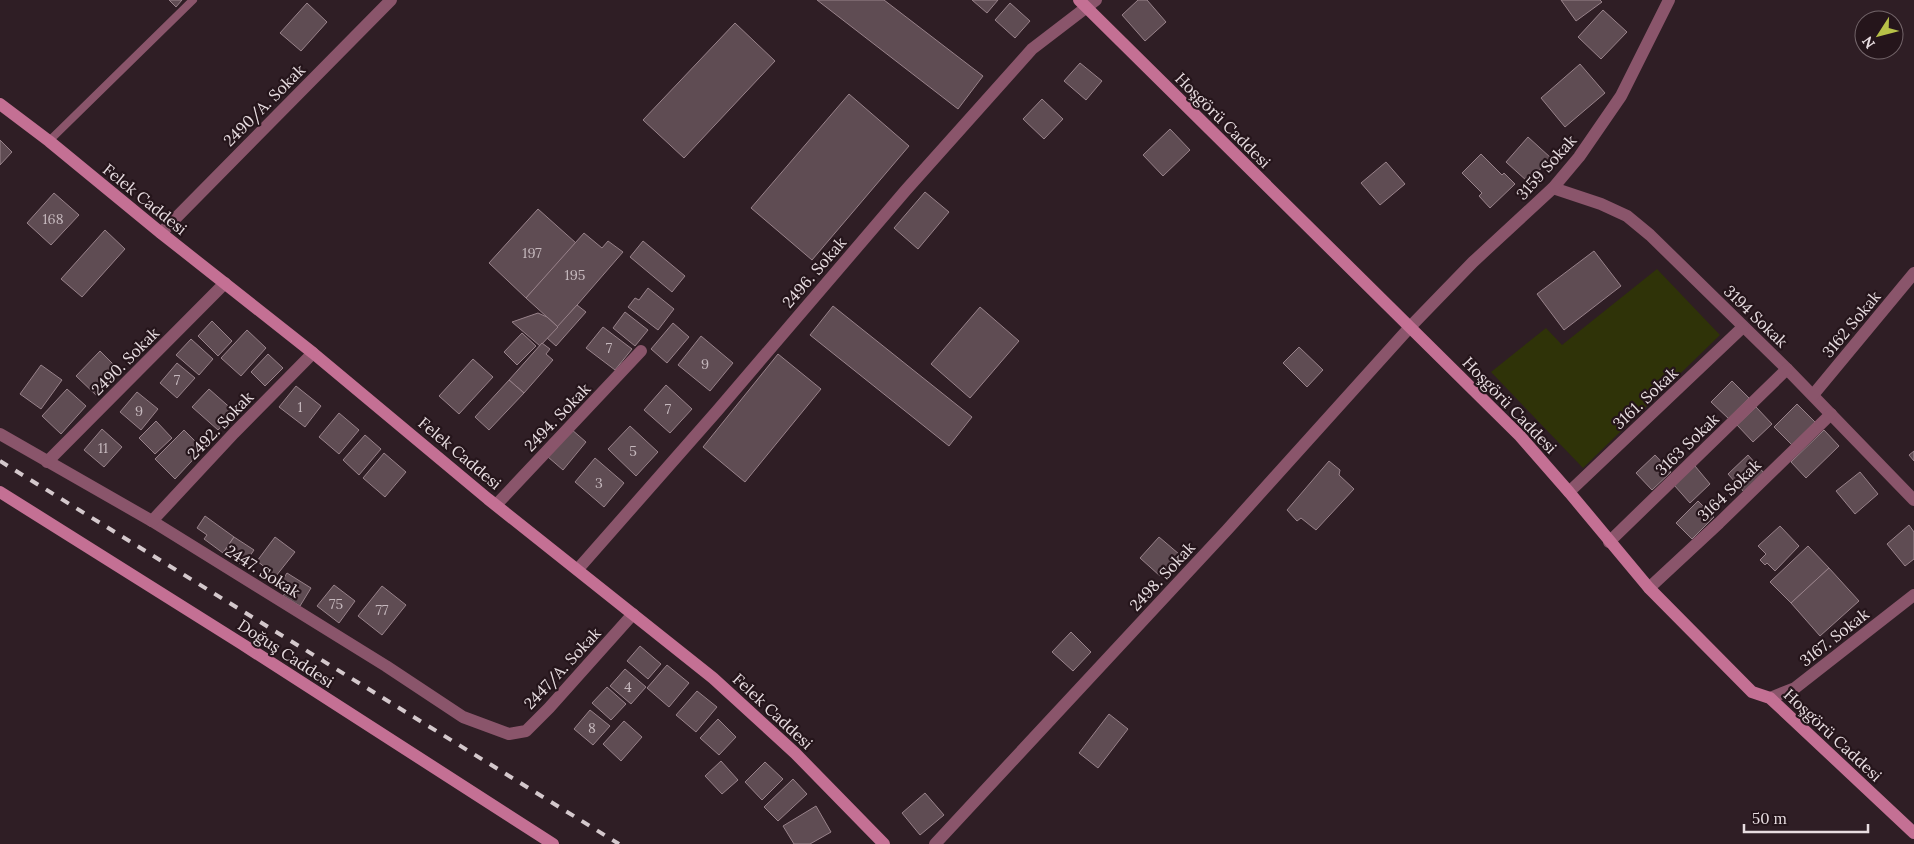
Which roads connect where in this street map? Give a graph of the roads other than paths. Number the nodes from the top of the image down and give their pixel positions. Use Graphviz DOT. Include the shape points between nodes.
graph roads {
  1 [pos="193,0"];
  2 [pos="391,0"];
  3 [pos="1669,0"];
  4 [pos="1088,3"];
  5 [pos="0,104"];
  6 [pos="49,141"];
  7 [pos="1553,188"];
  8 [pos="161,233"];
  9 [pos="1914,273"];
  10 [pos="225,283"];
  11 [pos="1743,327"];
  12 [pos="1410,328"];
  13 [pos="642,351"];
  14 [pos="313,353"];
  15 [pos="1786,369"];
  16 [pos="1813,396"];
  17 [pos="1831,414"];
  18 [pos="0,434"];
  19 [pos="48,462"];
  20 [pos="0,492"];
  21 [pos="1569,492"];
  22 [pos="1914,500"];
  23 [pos="496,505"];
  24 [pos="152,521"];
  25 [pos="1609,542"];
  26 [pos="578,569"];
  27 [pos="1649,588"];
  28 [pos="1914,595"];
  29 [pos="633,614"];
  30 [pos="1770,698"];
  31 [pos="509,734"];
  32 [pos="1914,833"];
  33 [pos="552,844"];
  34 [pos="884,844"];
  35 [pos="935,844"];
  1 -- 6 [label="lane"];
  2 -- 8 [label="street, 2490/A. Sokak"];
  3 -- 7 [label="street, 3159 Sokak" via="1621,96"];
  4 -- 12 [label="street, Hoşgörü Caddesi"];
  4 -- 26 [label="street, 2496. Sokak" via="1032,48"];
  5 -- 6 [label="street, Felek Caddesi"];
  6 -- 8 [label="street, Felek Caddesi"];
  7 -- 11 [label="street, 3194 Sokak" via="1627,216"];
  7 -- 12 [label="street, 3159 Sokak" via="1473,262"];
  8 -- 10 [label="street, Felek Caddesi"];
  9 -- 16 [label="street, 3162 Sokak"];
  10 -- 14 [label="street, Felek Caddesi"];
  10 -- 19 [label="street, 2490. Sokak"];
  11 -- 15 [label="street, 3194 Sokak"];
  11 -- 21 [label="street, 3161. Sokak"];
  12 -- 21 [label="street, Hoşgörü Caddesi" via="1520,436"];
  12 -- 35 [label="street, 2498. Sokak"];
  13 -- 23 [label="street, 2494. Sokak"];
  14 -- 23 [label="street, Felek Caddesi"];
  14 -- 24 [label="street, 2492. Sokak"];
  15 -- 16 [label="street, 3194 Sokak"];
  15 -- 25 [label="street, 3163 Sokak"];
  16 -- 17 [label="street, 3194 Sokak"];
  17 -- 22 [label="street, 3194 Sokak"];
  17 -- 27 [label="street, 3164 Sokak"];
  18 -- 19 [label="street, 2447. Sokak"];
  19 -- 24 [label="street, 2447. Sokak"];
  20 -- 33 [label="street, Doğuş Caddesi"];
  21 -- 25 [label="street, Hoşgörü Caddesi"];
  23 -- 26 [label="street, Felek Caddesi"];
  24 -- 31 [label="street, 2447. Sokak" via="463,717"];
  25 -- 27 [label="street, Hoşgörü Caddesi"];
  26 -- 29 [label="street, Felek Caddesi"];
  27 -- 30 [label="street, Hoşgörü Caddesi" via="1752,692"];
  28 -- 30 [label="street, 3167. Sokak" via="1795,688"];
  29 -- 31 [label="street, 2447/A. Sokak" via="549,708 526,730"];
  29 -- 34 [label="street, Felek Caddesi" via="753,714"];
  30 -- 32 [label="street, Hoşgörü Caddesi"];
}
